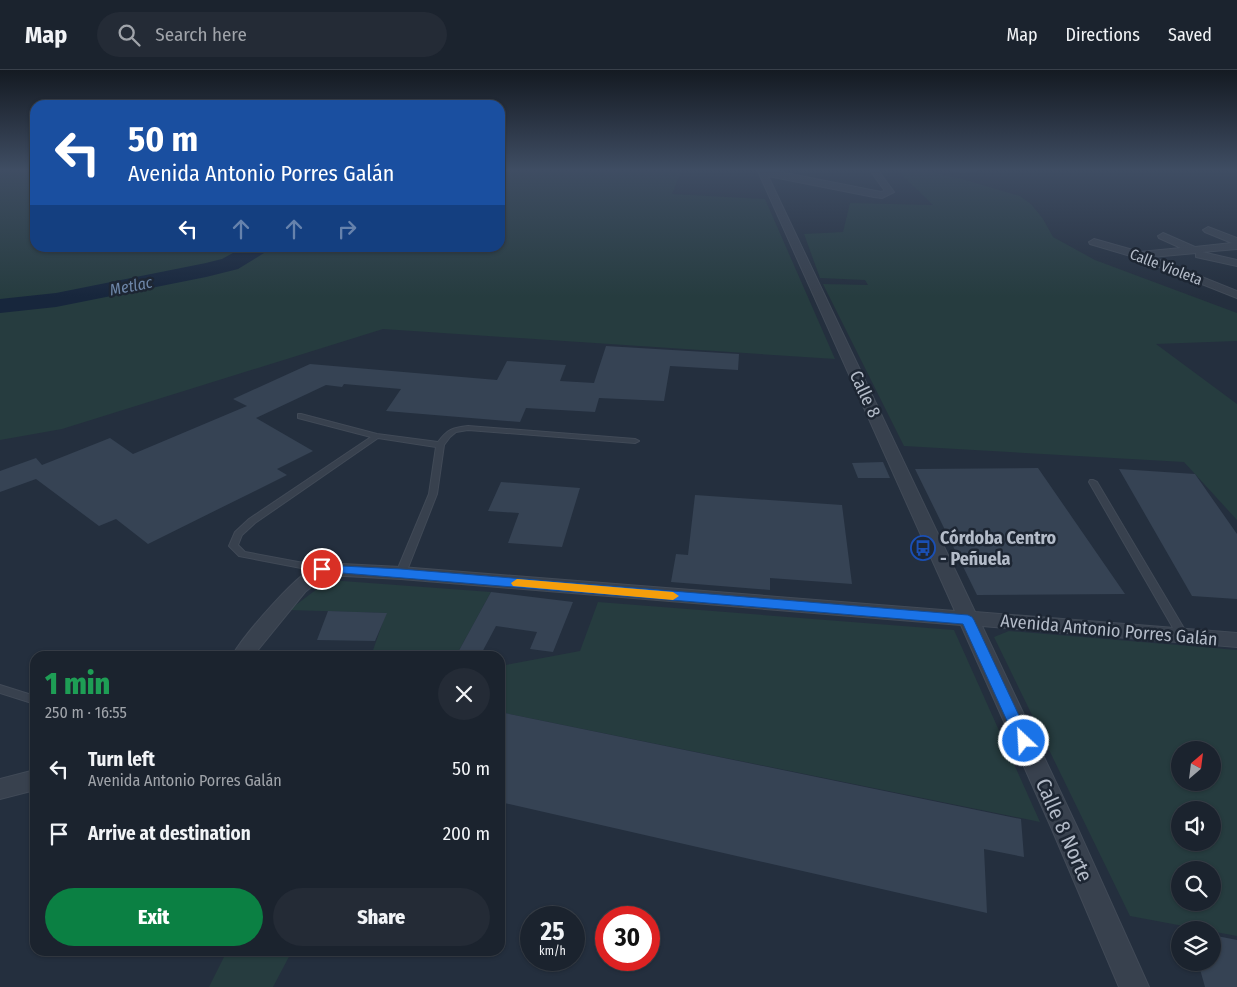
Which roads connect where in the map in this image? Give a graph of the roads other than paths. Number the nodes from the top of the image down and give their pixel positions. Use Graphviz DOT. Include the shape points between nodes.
graph roads {
  1 [pos="781,212"];
  2 [pos="1208,230"];
  3 [pos="1164,236"];
  4 [pos="1094,242"];
  5 [pos="1237,242"];
  6 [pos="1237,246"];
  7 [pos="1188,251"];
  8 [pos="1138,255"];
  9 [pos="1237,262"];
  10 [pos="1236,295"];
  11 [pos="301,416"];
  12 [pos="377,436"];
  13 [pos="635,441"];
  14 [pos="440,445"];
  15 [pos="1093,482"];
  16 [pos="322,569"];
  17 [pos="401,573"];
  18 [pos="968,620"];
  19 [pos="1184,637"];
  20 [pos="1237,640"];
  21 [pos="246,651"];
  22 [pos="0,689"];
  23 [pos="30,698"];
  24 [pos="30,781"];
  25 [pos="0,789"];
  26 [pos="1134,987"];
  1 -- 18 [label="street, Calle 8"];
  2 -- 5 [label="street"];
  3 -- 7 [label="street"];
  4 -- 8 [label="street, Calle Violeta"];
  6 -- 7 [label="street"];
  7 -- 8 [label="street"];
  7 -- 9 [label="street"];
  8 -- 10 [label="street, Calle Violeta"];
  11 -- 12 [label="lane"];
  12 -- 14 [label="lane"];
  12 -- 16 [label="lane" via="252,521 238,534 233,546 242,554"];
  13 -- 14 [label="lane" via="468,428 454,430"];
  14 -- 17 [label="lane" via="433,494"];
  15 -- 19 [label="lane"];
  16 -- 17 [label="street, Avenida Antonio Porres Galán"];
  16 -- 21 [label="street" via="298,588"];
  17 -- 18 [label="street, Avenida Antonio Porres Galán"];
  18 -- 19 [label="street, Avenida Antonio Porres Galán"];
  18 -- 26 [label="street, Calle 8 Norte"];
  19 -- 20 [label="street, Avenida Antonio Porres Galán"];
  22 -- 23 [label="lane"];
  24 -- 25 [label="street"];
}
